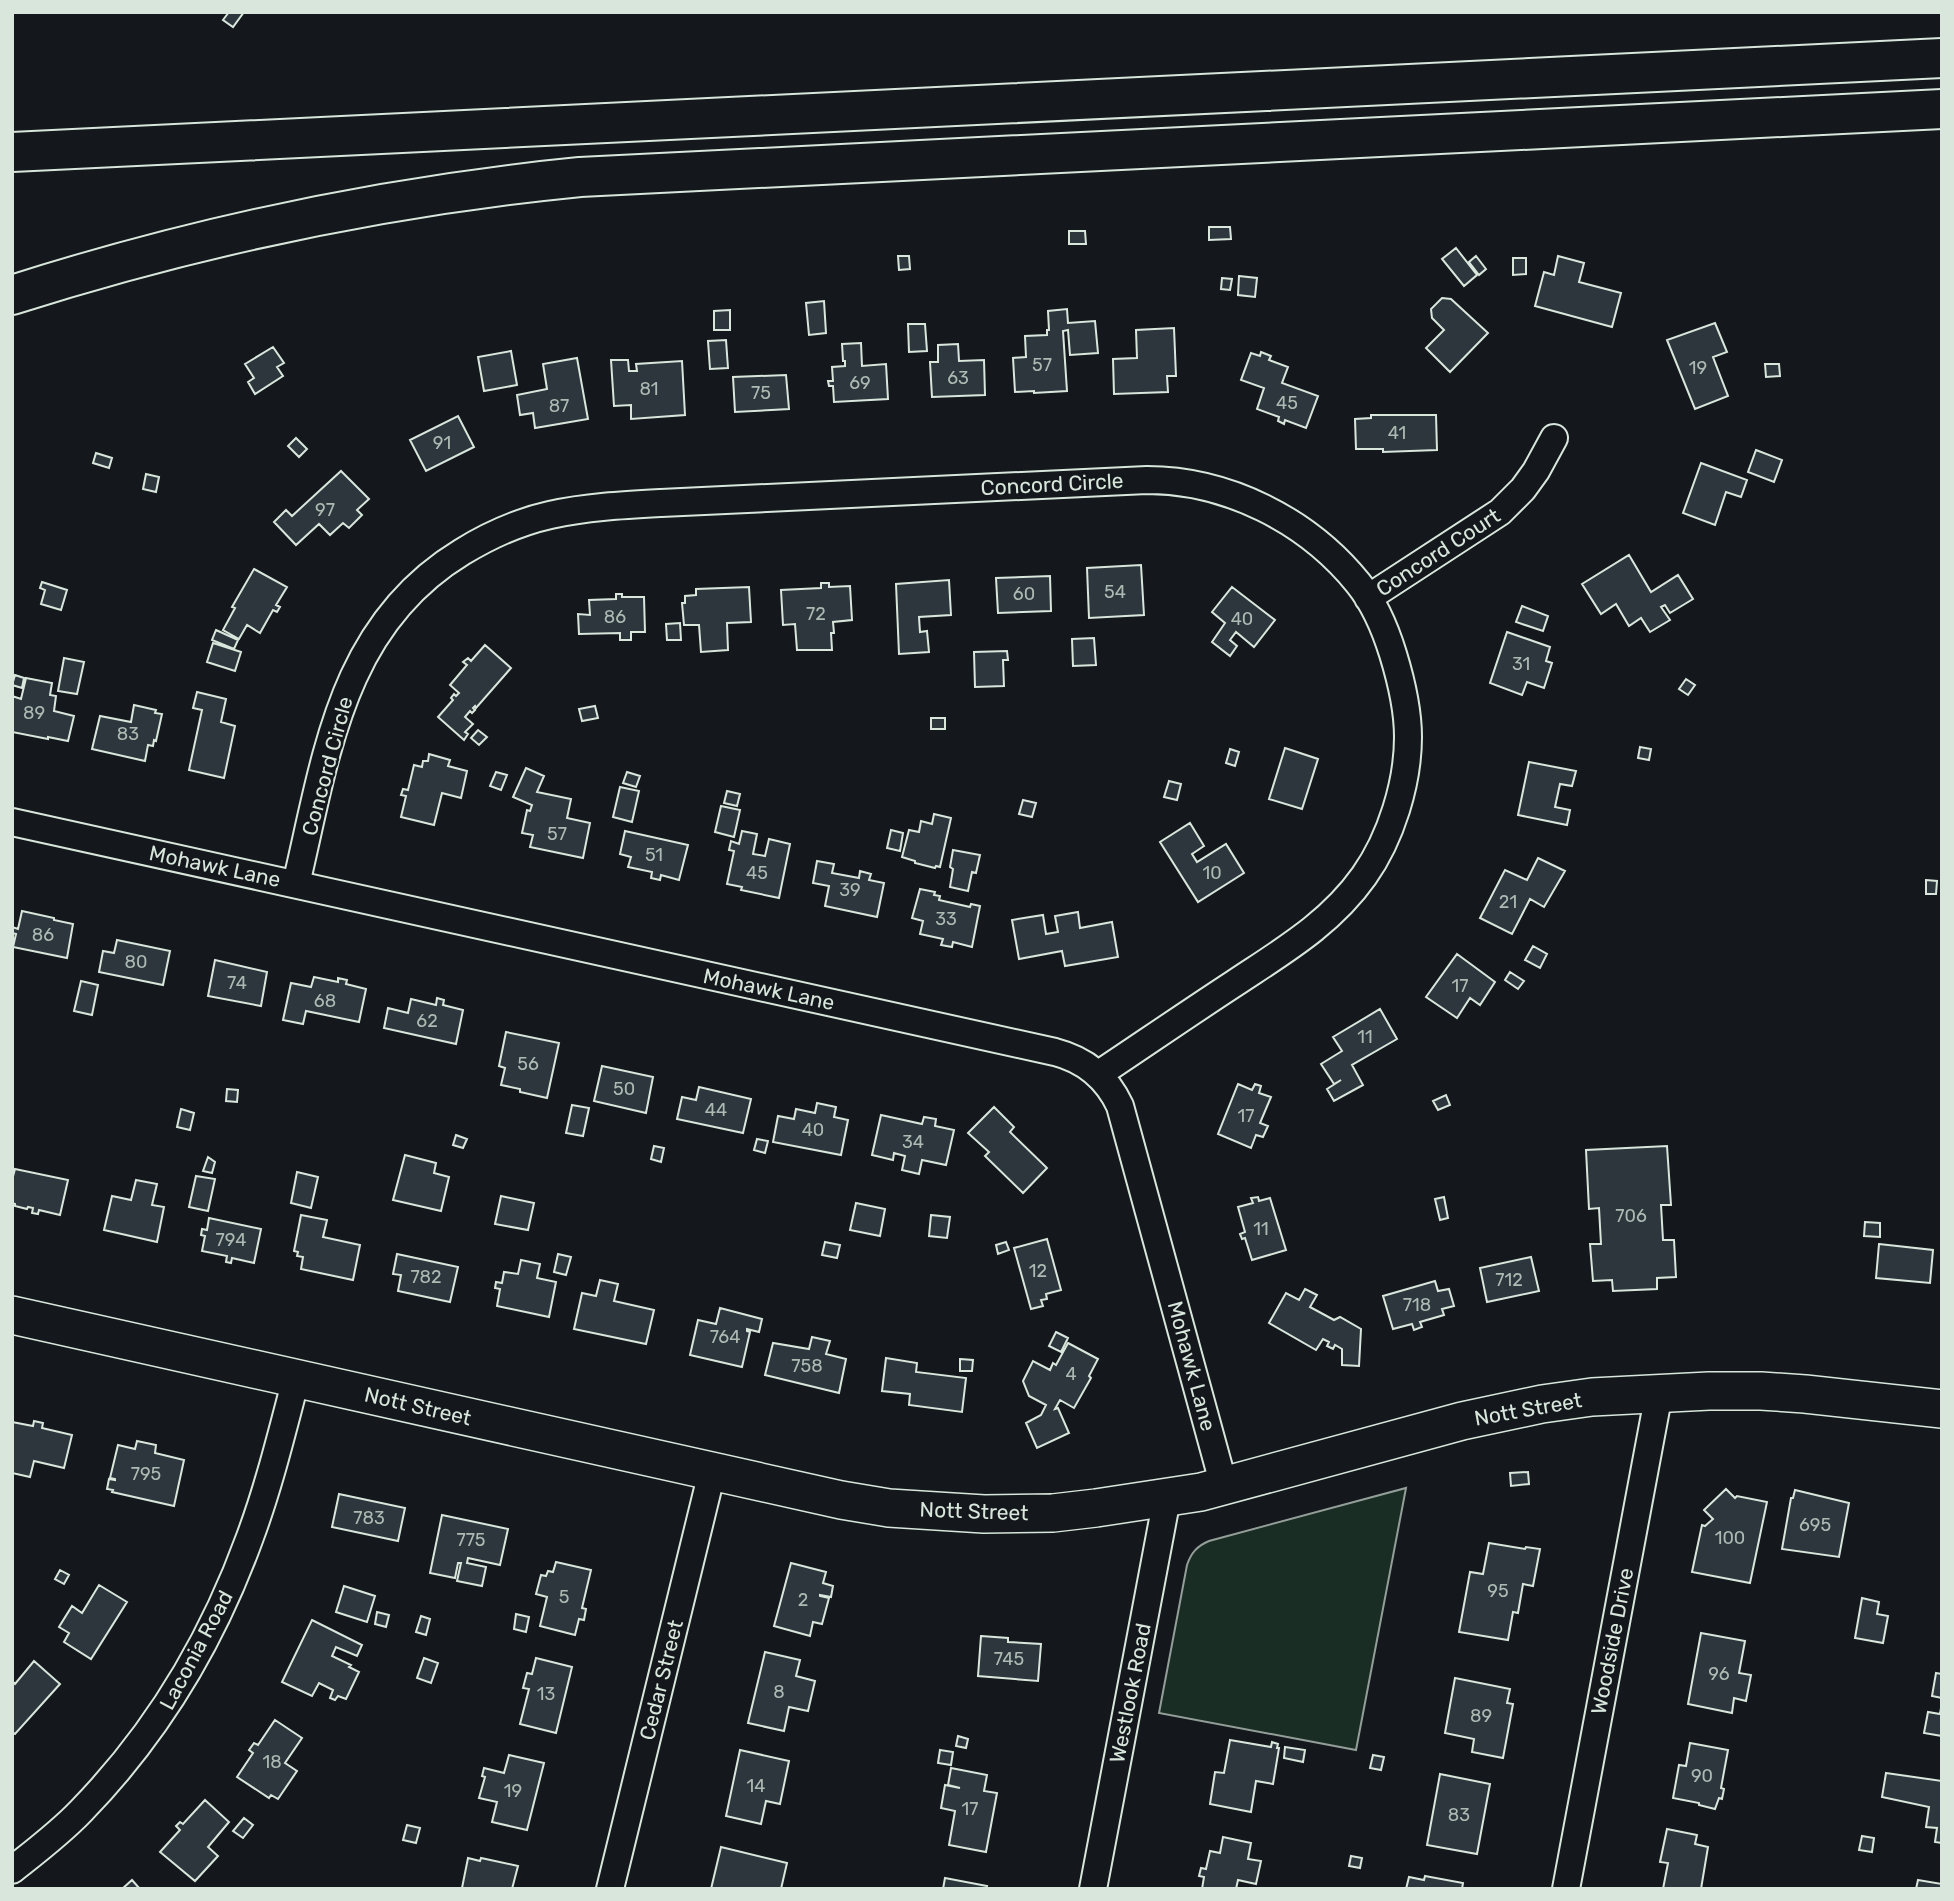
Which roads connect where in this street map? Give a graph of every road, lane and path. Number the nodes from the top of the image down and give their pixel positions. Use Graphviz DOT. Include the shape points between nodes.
graph roads {
  1 [pos="1942,58"];
  2 [pos="1942,109"];
  3 [pos="12,152"];
  4 [pos="12,295"];
  5 [pos="1555,438"];
  6 [pos="1368,597"];
  7 [pos="12,821"];
  8 [pos="296,884"];
  9 [pos="1098,1074"];
  10 [pos="12,1315"];
  11 [pos="296,1379"];
  12 [pos="1659,1393"];
  13 [pos="1942,1409"];
  14 [pos="712,1472"];
  15 [pos="1224,1486"];
  16 [pos="1167,1498"];
  17 [pos="12,1870"];
  18 [pos="610,1889"];
  19 [pos="1093,1889"];
  20 [pos="1566,1889"];
  1 -- 3 [label="highway"];
  2 -- 4 [label="highway" via="580,177 475,189 318,216 148,255"];
  5 -- 6 [label="street, Concord Court" via="1530,480 1500,512"];
  6 -- 8 [label="street, Concord Circle" via="1331,555 1276,514 1233,494 1178,481 605,506 540,517 481,541 448,561 414,588 379,630 337,718"];
  6 -- 9 [label="street, Concord Circle" via="1395,660 1408,737 1398,802 1379,852 1346,899 1313,930"];
  7 -- 8 [label="street, Mohawk Lane"];
  8 -- 9 [label="street, Mohawk Lane" via="1055,1052 1081,1061"];
  9 -- 15 [label="street, Mohawk Lane" via="1116,1098 1126,1123"];
  10 -- 11 [label="street, Nott Street"];
  11 -- 14 [label="street, Nott Street"];
  11 -- 17 [label="street, Laconia Road" via="250,1539 178,1689 88,1804"];
  12 -- 13 [label="street, Nott Street" via="1772,1392"];
  12 -- 15 [label="street, Nott Street" via="1568,1400 1490,1414"];
  12 -- 20 [label="street, Woodside Drive"];
  14 -- 16 [label="street, Nott Street" via="841,1500 930,1512 1053,1513"];
  14 -- 18 [label="street, Cedar Street"];
  15 -- 16 [label="street, Nott Street"];
  16 -- 19 [label="street, Westlook Road"];
}
